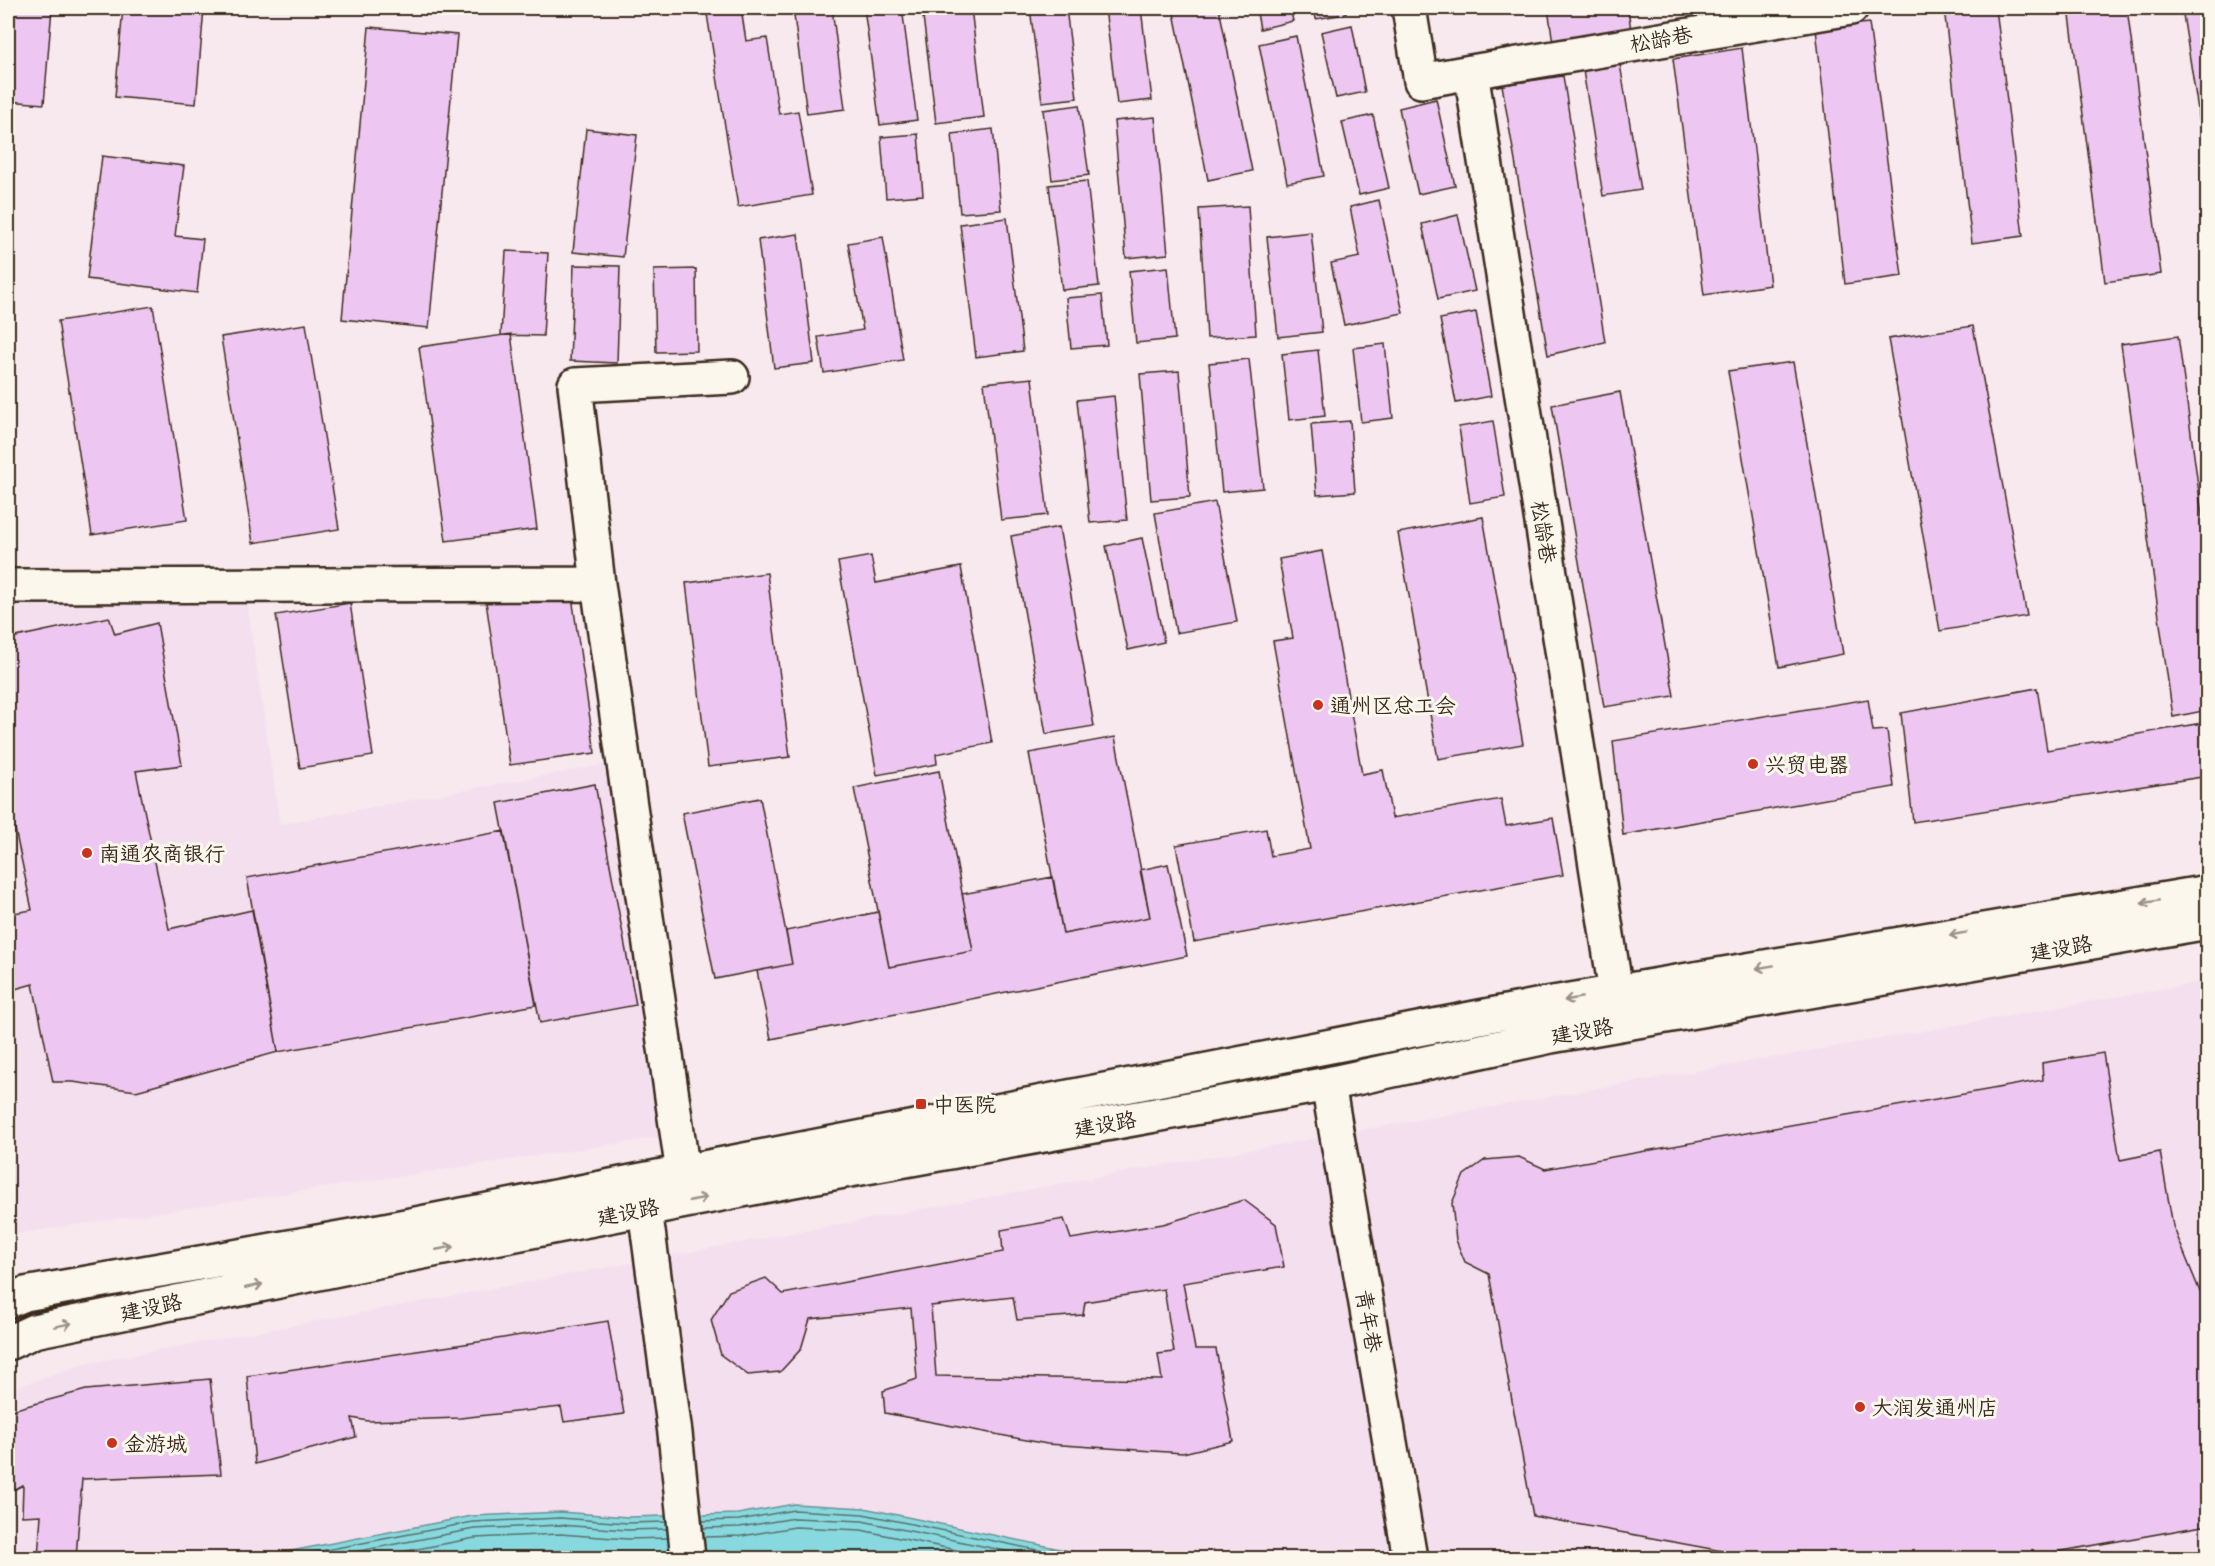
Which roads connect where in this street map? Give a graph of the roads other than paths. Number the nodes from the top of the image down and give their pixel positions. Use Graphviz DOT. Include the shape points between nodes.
graph roads {
  1 [pos="1409,8"];
  2 [pos="1851,8"];
  3 [pos="1471,72"];
  4 [pos="732,376"];
  5 [pos="598,584"];
  6 [pos="8,586"];
  7 [pos="2208,892"];
  8 [pos="2208,922"];
  9 [pos="1616,992"];
  10 [pos="1328,1084"];
  11 [pos="683,1173"];
  12 [pos="645,1209"];
  13 [pos="8,1300"];
  14 [pos="8,1343"];
  15 [pos="688,1558"];
  16 [pos="1410,1558"];
  1 -- 3 [label="street, 松龄巷" via="1421,81"];
  2 -- 3 [label="street, 松龄巷"];
  3 -- 9 [label="street, 松龄巷"];
  4 -- 5 [label="street" via="575,385"];
  5 -- 6 [label="street"];
  5 -- 11 [label="street"];
  7 -- 9 [label="street, 建设路, one-way"];
  8 -- 10 [label="street, 建设路" via="1551,1036"];
  9 -- 11 [label="street, 建设路, one-way"];
  12 -- 10 [label="street, 建设路, one-way"];
  10 -- 16 [label="street, 青年巷"];
  11 -- 13 [label="street, 建设路" via="25,1293"];
  14 -- 12 [label="street, 建设路, one-way" via="34,1331"];
  12 -- 15 [label="street"];
}
